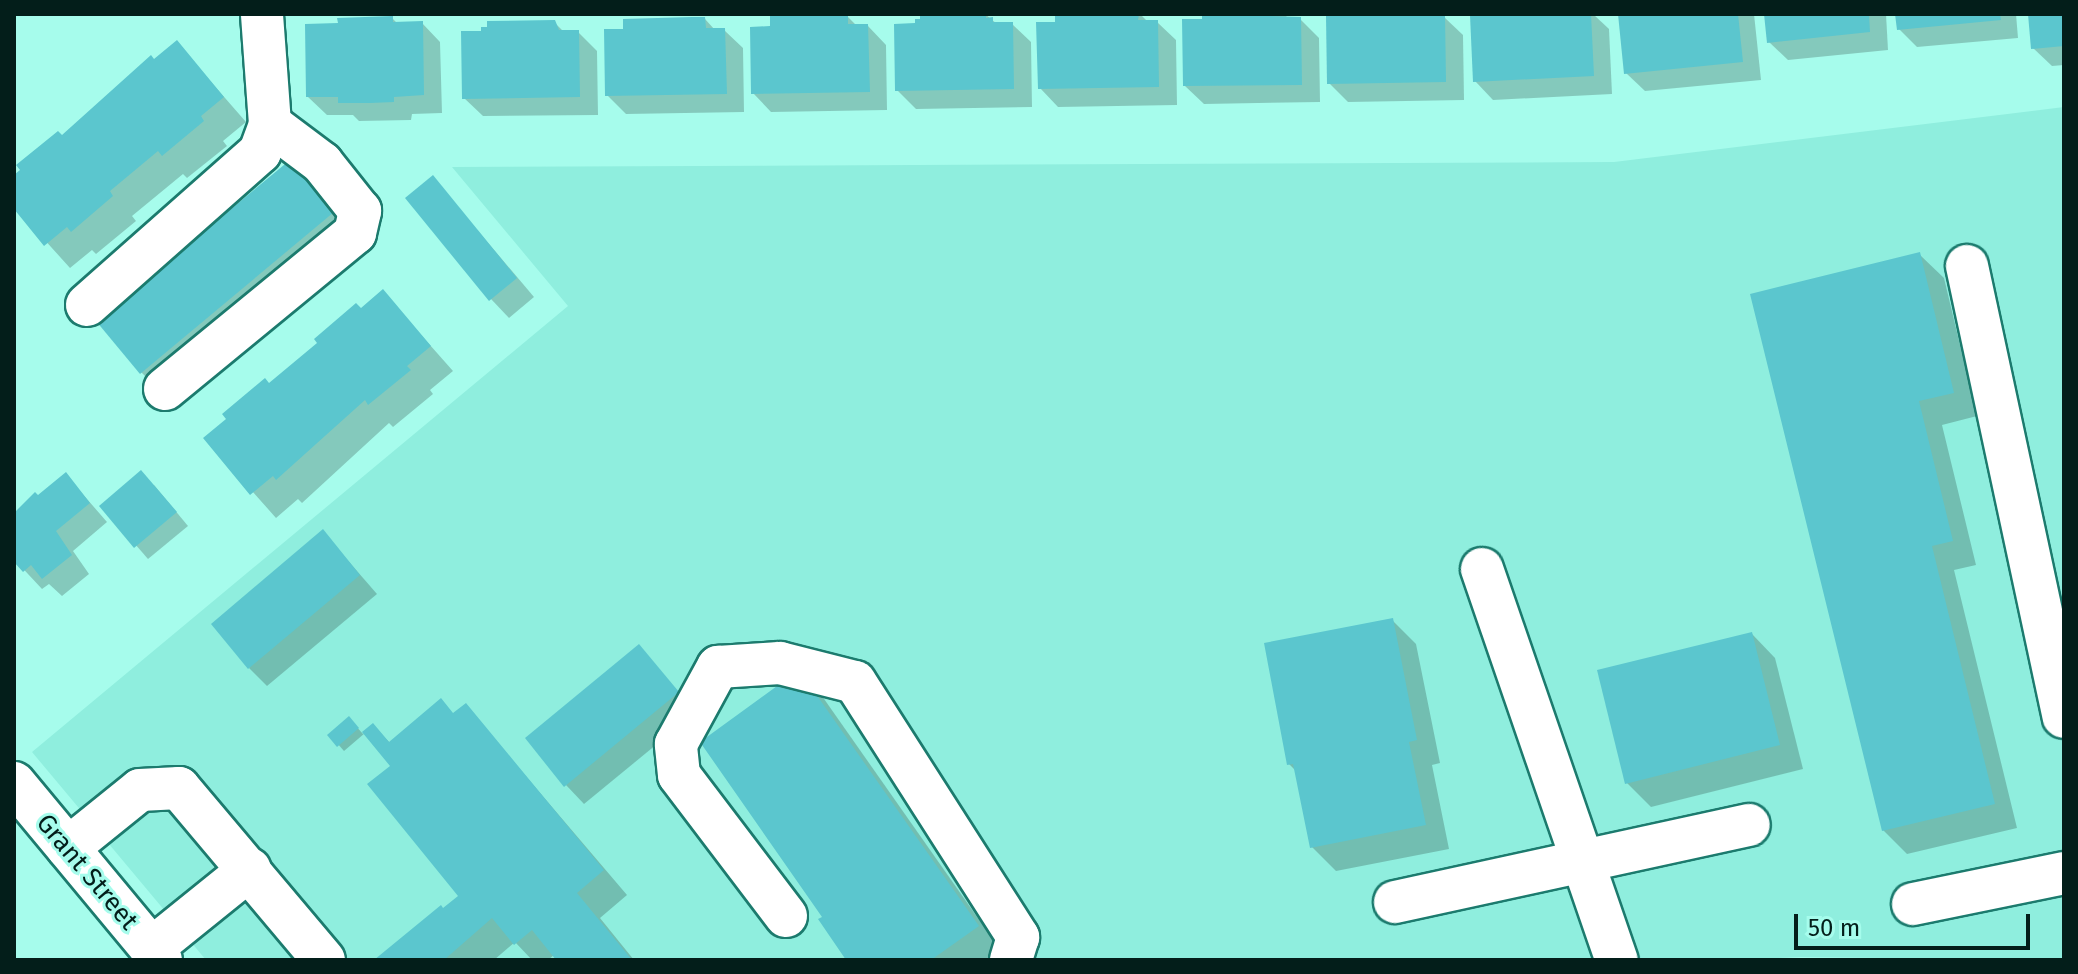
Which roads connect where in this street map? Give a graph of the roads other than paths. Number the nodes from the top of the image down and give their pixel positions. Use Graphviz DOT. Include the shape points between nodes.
graph roads {
  1 [pos="262,14"];
  2 [pos="270,124"];
  3 [pos="1967,266"];
  4 [pos="87,305"];
  5 [pos="165,389"];
  6 [pos="1482,569"];
  7 [pos="2064,717"];
  8 [pos="14,783"];
  9 [pos="1749,825"];
  10 [pos="68,848"];
  11 [pos="1583,859"];
  12 [pos="250,869"];
  13 [pos="2064,873"];
  14 [pos="1395,902"];
  15 [pos="1913,904"];
  16 [pos="786,916"];
  17 [pos="156,955"];
  18 [pos="324,960"];
  19 [pos="1011,960"];
  20 [pos="1617,960"];
  1 -- 2 [label="street"];
  2 -- 4 [label="street" via="260,152"];
  2 -- 5 [label="street" via="322,163 360,211 355,233"];
  3 -- 7 [label="street"];
  6 -- 11 [label="street"];
  8 -- 10 [label="street, Grant Street"];
  9 -- 11 [label="street"];
  10 -- 12 [label="street" via="140,790 179,788"];
  10 -- 17 [label="street, Grant Street"];
  11 -- 14 [label="street"];
  11 -- 20 [label="street"];
  12 -- 17 [label="street"];
  12 -- 18 [label="street"];
  13 -- 15 [label="street"];
  16 -- 19 [label="street" via="679,775 676,744 718,667 780,663 855,682 1018,937"];
}
